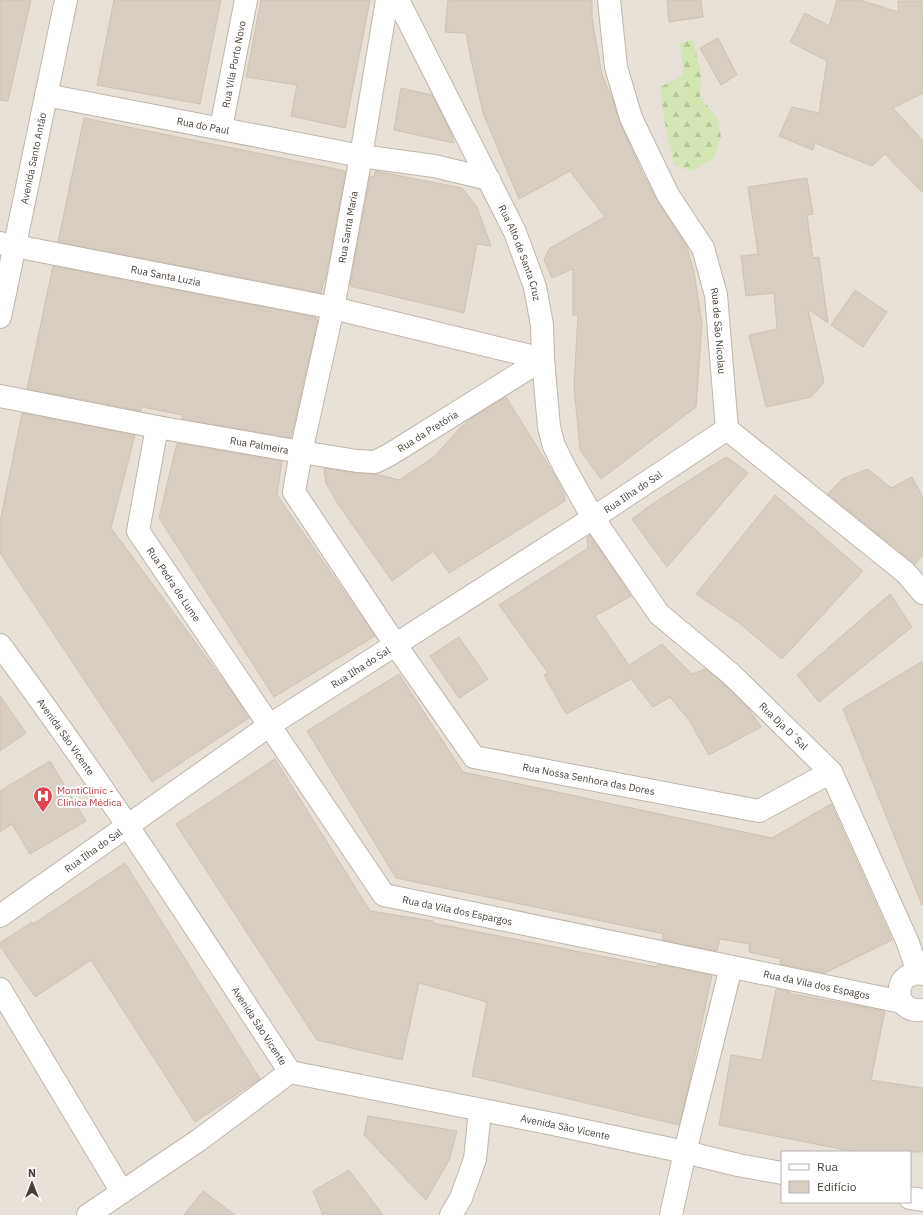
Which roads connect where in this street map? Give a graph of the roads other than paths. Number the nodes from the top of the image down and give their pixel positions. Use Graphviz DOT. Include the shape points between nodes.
graph roads {
  1 [pos="66,0"];
  2 [pos="246,0"];
  3 [pos="387,0"];
  4 [pos="398,0"];
  5 [pos="609,0"];
  6 [pos="46,95"];
  7 [pos="221,128"];
  8 [pos="361,156"];
  9 [pos="489,179"];
  10 [pos="7,245"];
  11 [pos="332,308"];
  12 [pos="0,317"];
  13 [pos="543,359"];
  14 [pos="0,396"];
  15 [pos="157,427"];
  16 [pos="727,429"];
  17 [pos="301,452"];
  18 [pos="593,518"];
  19 [pos="923,593"];
  20 [pos="395,644"];
  21 [pos="0,645"];
  22 [pos="270,725"];
  23 [pos="831,772"];
  24 [pos="128,825"];
  25 [pos="0,916"];
  26 [pos="731,967"];
  27 [pos="920,973"];
  28 [pos="0,989"];
  29 [pos="902,1002"];
  30 [pos="923,1010"];
  31 [pos="290,1072"];
  32 [pos="480,1110"];
  33 [pos="685,1152"];
  34 [pos="781,1173"];
  35 [pos="122,1192"];
  36 [pos="911,1198"];
  37 [pos="923,1200"];
  38 [pos="88,1215"];
  39 [pos="451,1215"];
  40 [pos="672,1215"];
  1 -- 6 [label="street, Avenida Santo Antão"];
  2 -- 7 [label="street, Rua Vila Porto Novo"];
  3 -- 8 [label="street, Rua Santa Maria"];
  4 -- 9 [label="street, Rua Alto de Santa Cruz"];
  5 -- 16 [label="street, Rua de São Nicolau" via="616,68 631,118 668,195 703,248 714,288"];
  6 -- 7 [label="street, Rua do Paul"];
  6 -- 10 [label="street, Avenida Santo Antão"];
  7 -- 8 [label="street, Rua do Paul"];
  8 -- 9 [label="street, Rua do Paul" via="434,166"];
  8 -- 11 [label="street, Rua Santa Maria"];
  9 -- 13 [label="street, Rua Alto de Santa Cruz" via="515,232 535,287 542,325"];
  10 -- 11 [label="street, Rua Santa Luzia"];
  10 -- 12 [label="street, Avenida Santo Antão"];
  11 -- 13 [label="street, Rua Santa Luzia"];
  11 -- 17 [label="street, Rua Santa Maria"];
  13 -- 17 [label="street, Rua da Pretória" via="375,462"];
  13 -- 18 [label="street, Rua Alto de Santa Cruz" via="549,427 554,446"];
  14 -- 15 [label="street, Rua Palmeira"];
  15 -- 17 [label="street, Rua Palmeira"];
  15 -- 22 [label="street, Rua Pedra de Lume" via="138,531"];
  16 -- 18 [label="street, Rua Ilha do Sal"];
  16 -- 19 [label="street" via="906,573"];
  17 -- 20 [label="street, Rua Palmeira" via="294,492"];
  18 -- 20 [label="street, Rua Ilha do Sal"];
  18 -- 23 [label="street, Rua Dja D´Sal" via="659,614 731,674"];
  20 -- 22 [label="street, Rua Ilha do Sal"];
  20 -- 23 [label="street, Rua Nossa Senhora das Dores" via="474,757 759,811"];
  21 -- 24 [label="street, Avenida São Vicente"];
  22 -- 24 [label="street, Rua Ilha do Sal"];
  22 -- 26 [label="street, Rua da Vila dos Espargos" via="384,895"];
  23 -- 27 [label="street, Rua Dja D´Sal"];
  24 -- 25 [label="street, Rua Ilha do Sal"];
  24 -- 31 [label="street, Avenida São Vicente"];
  26 -- 29 [label="street, Rua da Vila dos Espagos"];
  26 -- 33 [label="street"];
  27 -- 29 [label="street" via="907,976 902,981 899,991"];
  28 -- 35 [label="street"];
  29 -- 30 [label="street, Rua da Vila dos Espagos" via="911,1010"];
  31 -- 32 [label="street, Avenida São Vicente"];
  31 -- 35 [label="street" via="199,1140"];
  32 -- 33 [label="street, Avenida São Vicente"];
  32 -- 39 [label="street" via="475,1159 461,1198"];
  33 -- 34 [label="street, Avenida São Vicente"];
  33 -- 40 [label="street"];
  35 -- 38 [label="street"];
  36 -- 37 [label="street"];
}
